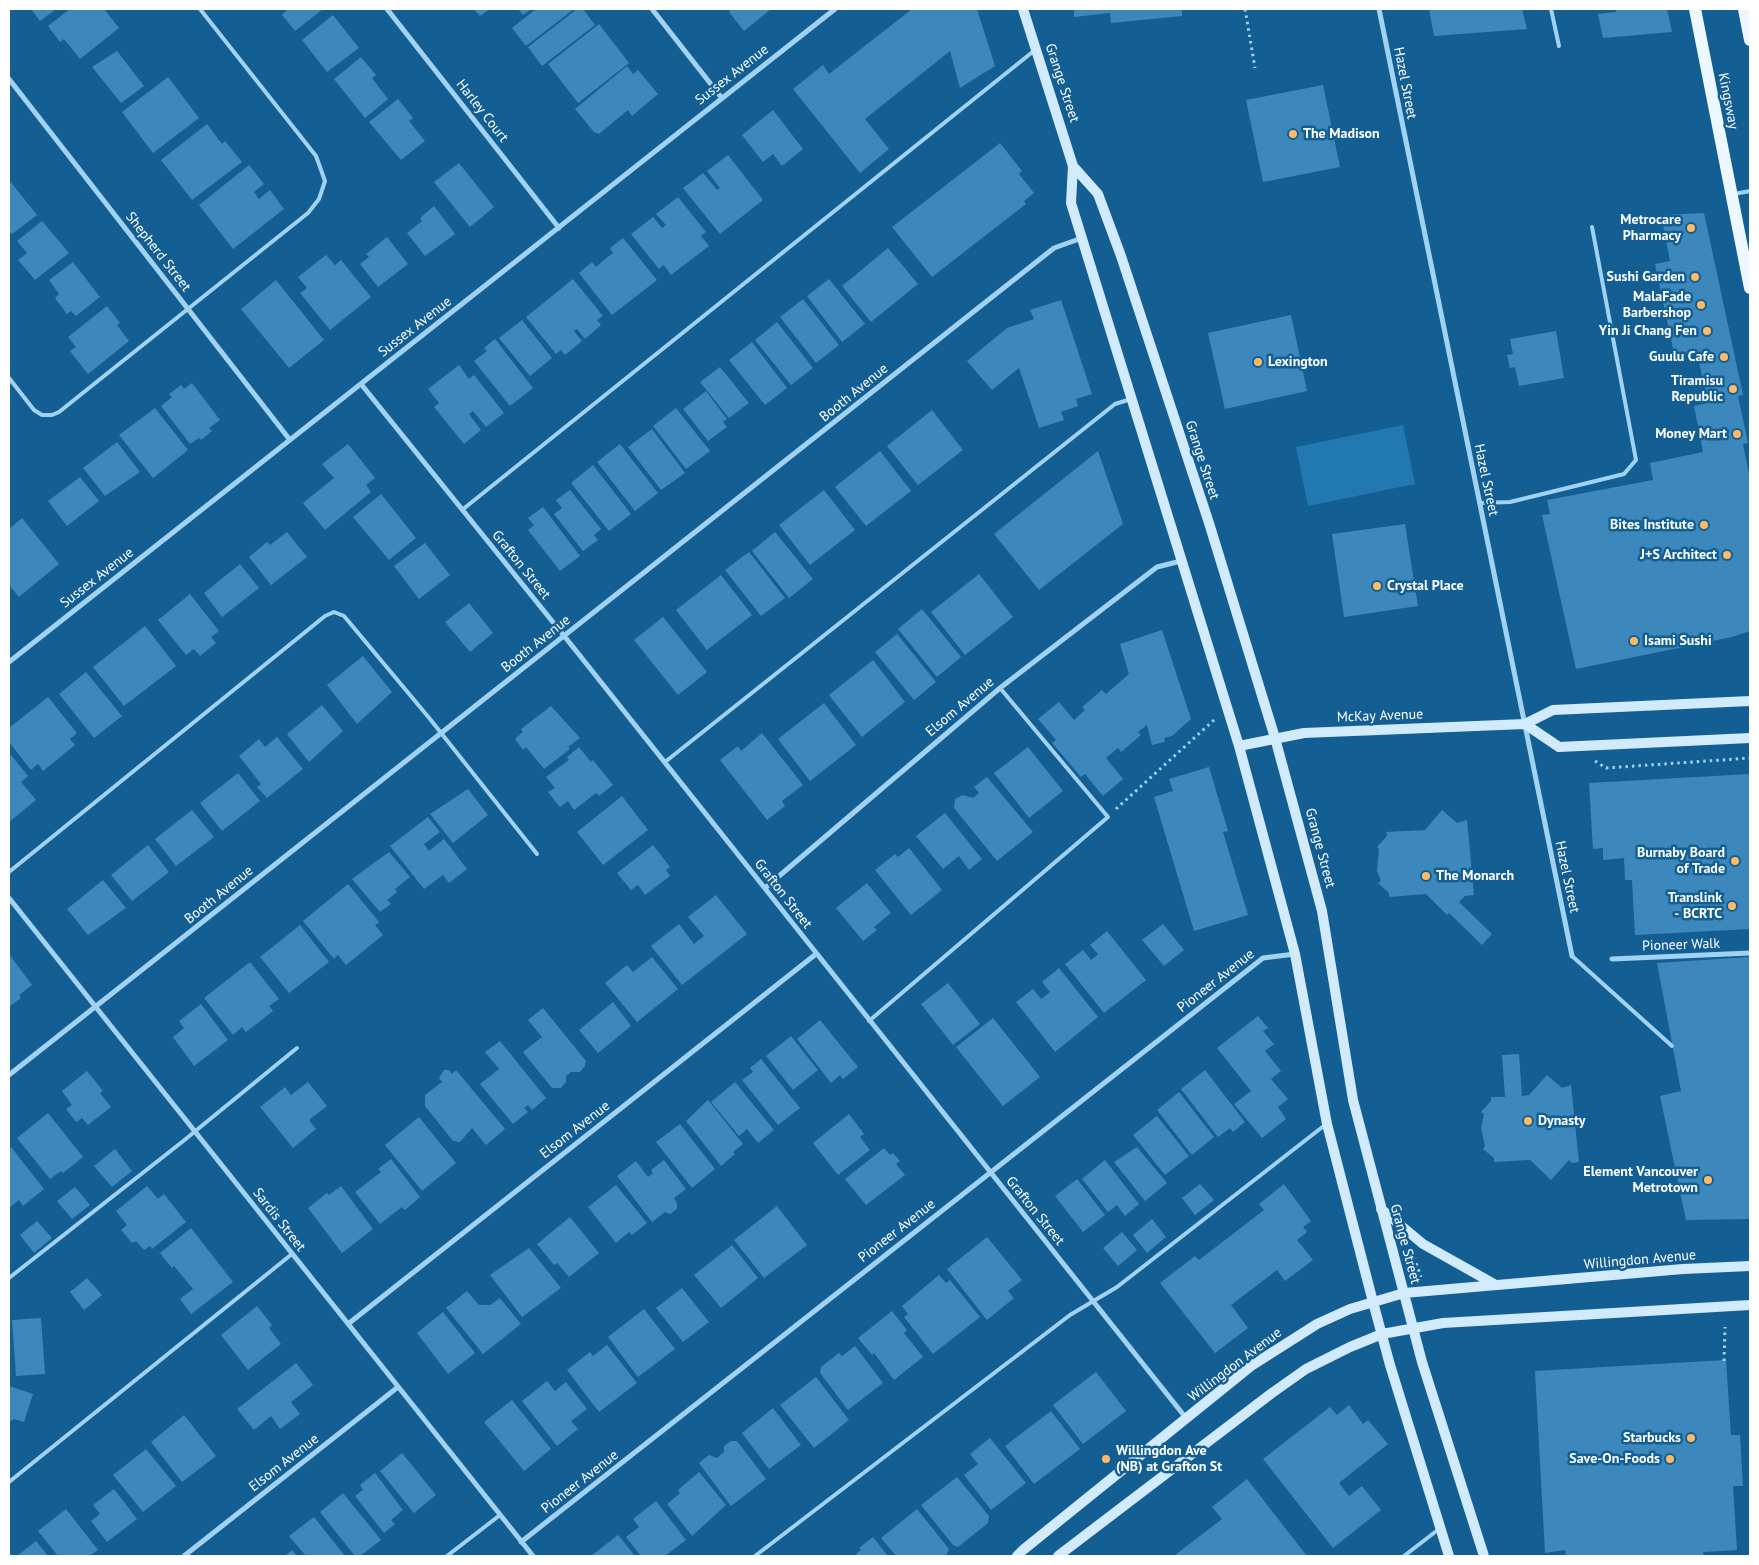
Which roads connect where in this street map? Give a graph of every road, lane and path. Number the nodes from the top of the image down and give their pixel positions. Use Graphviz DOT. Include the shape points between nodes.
graph roads {
  1 [pos="200,9"];
  2 [pos="387,9"];
  3 [pos="652,9"];
  4 [pos="835,9"];
  5 [pos="1023,9"];
  6 [pos="1245,9"];
  7 [pos="1379,9"];
  8 [pos="1552,9"];
  9 [pos="1695,9"];
  10 [pos="1744,9"];
  11 [pos="1750,40"];
  12 [pos="1559,46"];
  13 [pos="1036,49"];
  14 [pos="1255,68"];
  15 [pos="9,79"];
  16 [pos="721,97"];
  17 [pos="1073,166"];
  18 [pos="1749,193"];
  19 [pos="1732,194"];
  20 [pos="1592,226"];
  21 [pos="559,228"];
  22 [pos="1082,238"];
  23 [pos="1750,288"];
  24 [pos="188,309"];
  25 [pos="9,378"];
  26 [pos="361,384"];
  27 [pos="1131,399"];
  28 [pos="290,440"];
  29 [pos="1480,503"];
  30 [pos="462,510"];
  31 [pos="1181,561"];
  32 [pos="564,636"];
  33 [pos="9,662"];
  34 [pos="1000,688"];
  35 [pos="1750,701"];
  36 [pos="1214,720"];
  37 [pos="1524,724"];
  38 [pos="441,733"];
  39 [pos="1276,738"];
  40 [pos="1750,738"];
  41 [pos="1239,746"];
  42 [pos="1750,758"];
  43 [pos="665,762"];
  44 [pos="1606,768"];
  45 [pos="1108,817"];
  46 [pos="537,854"];
  47 [pos="9,872"];
  48 [pos="765,888"];
  49 [pos="9,898"];
  50 [pos="1750,953"];
  51 [pos="816,954"];
  52 [pos="1295,954"];
  53 [pos="1572,956"];
  54 [pos="1612,959"];
  55 [pos="96,1007"];
  56 [pos="869,1021"];
  57 [pos="1672,1046"];
  58 [pos="297,1048"];
  59 [pos="9,1075"];
  60 [pos="1327,1124"];
  61 [pos="195,1132"];
  62 [pos="989,1172"];
  63 [pos="1381,1209"];
  64 [pos="292,1254"];
  65 [pos="1409,1258"];
  66 [pos="1750,1266"];
  67 [pos="9,1278"];
  68 [pos="1422,1280"];
  69 [pos="1497,1286"];
  70 [pos="1404,1293"];
  71 [pos="1093,1300"];
  72 [pos="1373,1302"];
  73 [pos="1750,1305"];
  74 [pos="348,1324"];
  75 [pos="1413,1327"];
  76 [pos="1725,1327"];
  77 [pos="1382,1334"];
  78 [pos="1724,1360"];
  79 [pos="398,1387"];
  80 [pos="1187,1418"];
  81 [pos="9,1482"];
  82 [pos="500,1515"];
  83 [pos="1440,1527"];
  84 [pos="521,1542"];
  85 [pos="184,1556"];
  86 [pos="447,1556"];
  87 [pos="532,1556"];
  88 [pos="755,1556"];
  89 [pos="1018,1556"];
  90 [pos="1058,1556"];
  91 [pos="1404,1556"];
  92 [pos="1449,1556"];
  93 [pos="1484,1556"];
  1 -- 24 [label="lane" via="316,156 325,182 319,199 308,213"];
  2 -- 21 [label="street, Harley Court"];
  3 -- 16 [label="street"];
  4 -- 16 [label="street, Sussex Avenue"];
  5 -- 13 [label="main road, Grange Street"];
  6 -- 14 [label="path"];
  7 -- 29 [label="street, Hazel Street"];
  8 -- 12 [label="lane"];
  9 -- 19 [label="main road, Kingsway"];
  10 -- 11 [label="main road"];
  13 -- 17 [label="main road, Grange Street"];
  13 -- 30 [label="lane"];
  15 -- 24 [label="street, Shepherd Street"];
  16 -- 21 [label="street, Sussex Avenue"];
  17 -- 22 [label="main road, Grange Street" via="1071,203"];
  17 -- 39 [label="main road, Grange Street" via="1098,194 1121,256"];
  18 -- 19 [label="lane"];
  19 -- 23 [label="main road, Kingsway"];
  20 -- 29 [label="lane" via="1636,460 1624,474 1510,502"];
  21 -- 26 [label="street, Sussex Avenue"];
  22 -- 27 [label="main road, Grange Street"];
  22 -- 32 [label="street, Booth Avenue" via="1054,248"];
  24 -- 25 [label="lane" via="52,415 42,415 34,410"];
  24 -- 28 [label="street, Shepherd Street"];
  26 -- 28 [label="street, Sussex Avenue"];
  26 -- 30 [label="street, Grafton Street"];
  27 -- 31 [label="main road, Grange Street"];
  27 -- 43 [label="lane" via="1115,404"];
  28 -- 33 [label="street, Sussex Avenue"];
  29 -- 37 [label="street, Hazel Street"];
  30 -- 32 [label="street, Grafton Street"];
  31 -- 34 [label="street, Elsom Avenue" via="1156,567"];
  31 -- 41 [label="main road, Grange Street"];
  32 -- 38 [label="street, Booth Avenue"];
  32 -- 43 [label="street, Grafton Street"];
  34 -- 45 [label="lane"];
  34 -- 48 [label="street, Elsom Avenue"];
  35 -- 37 [label="main road, McKay Avenue" via="1553,710"];
  36 -- 45 [label="path"];
  37 -- 39 [label="main road, McKay Avenue" via="1304,732"];
  37 -- 40 [label="main road" via="1559,747"];
  37 -- 53 [label="street, Hazel Street"];
  38 -- 46 [label="lane"];
  38 -- 47 [label="lane" via="344,616 334,612"];
  38 -- 55 [label="street, Booth Avenue"];
  39 -- 41 [label="main road, McKay Avenue"];
  39 -- 63 [label="main road, Grange Street" via="1322,911 1353,1100"];
  41 -- 52 [label="main road, Grange Street"];
  42 -- 44 [label="path"];
  43 -- 48 [label="street, Grafton Street"];
  45 -- 56 [label="lane"];
  48 -- 51 [label="street, Grafton Street"];
  49 -- 55 [label="street, Sardis Street"];
  50 -- 54 [label="street, Pioneer Walk"];
  51 -- 56 [label="street, Grafton Street"];
  51 -- 74 [label="street, Elsom Avenue"];
  52 -- 60 [label="main road, Grange Street"];
  52 -- 62 [label="street, Pioneer Avenue" via="1263,958"];
  53 -- 57 [label="lane"];
  55 -- 59 [label="street, Booth Avenue"];
  55 -- 61 [label="street, Sardis Street"];
  56 -- 62 [label="street, Grafton Street"];
  58 -- 61 [label="lane"];
  60 -- 71 [label="lane" via="1117,1288"];
  60 -- 72 [label="main road, Grange Street"];
  61 -- 64 [label="street, Sardis Street"];
  61 -- 67 [label="lane"];
  62 -- 71 [label="street, Grafton Street"];
  62 -- 84 [label="street, Pioneer Avenue"];
  63 -- 69 [label="main road" via="1422,1244"];
  63 -- 70 [label="main road, Grange Street"];
  64 -- 74 [label="street, Sardis Street"];
  64 -- 81 [label="lane"];
  65 -- 68 [label="path" via="1414,1256"];
  66 -- 69 [label="main road, Willingdon Avenue"];
  69 -- 70 [label="main road, Willingdon Avenue"];
  70 -- 72 [label="main road, Willingdon Avenue"];
  70 -- 75 [label="main road, Grange Street"];
  71 -- 80 [label="street, Grafton Street"];
  71 -- 88 [label="lane"];
  72 -- 77 [label="main road, Grange Street"];
  72 -- 80 [label="main road, Willingdon Avenue" via="1316,1324 1279,1347"];
  73 -- 75 [label="main road"];
  74 -- 79 [label="street, Sardis Street"];
  75 -- 77 [label="main road"];
  75 -- 93 [label="main road, Grange Street"];
  76 -- 78 [label="path"];
  77 -- 83 [label="main road, Grange Street"];
  77 -- 90 [label="main road" via="1306,1369"];
  79 -- 82 [label="street, Sardis Street"];
  79 -- 85 [label="street, Elsom Avenue"];
  80 -- 89 [label="main road, Willingdon Avenue"];
  82 -- 84 [label="street, Sardis Street"];
  82 -- 86 [label="lane"];
  83 -- 91 [label="lane"];
  83 -- 92 [label="main road, Grange Street"];
  84 -- 87 [label="street, Sardis Street"];
}
